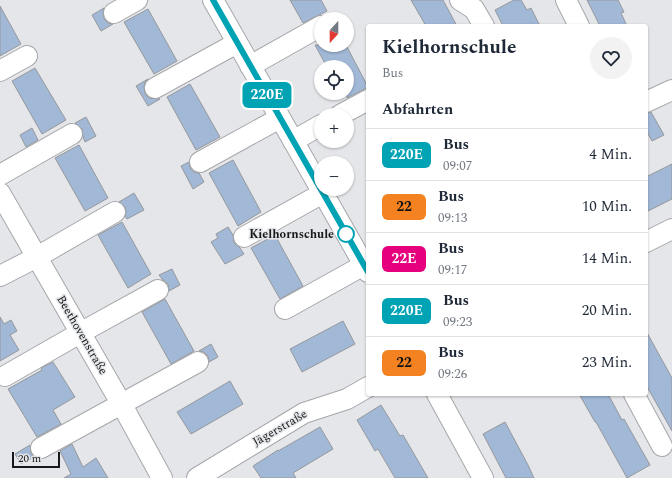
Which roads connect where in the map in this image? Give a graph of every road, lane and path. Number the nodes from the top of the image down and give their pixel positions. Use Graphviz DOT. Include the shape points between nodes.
graph roads {
  1 [pos="137,0"];
  2 [pos="213,0"];
  3 [pos="460,0"];
  4 [pos="566,0"];
  5 [pos="114,13"];
  6 [pos="483,24"];
  7 [pos="578,24"];
  8 [pos="314,30"];
  9 [pos="237,43"];
  10 [pos="27,56"];
  11 [pos="250,66"];
  12 [pos="0,71"];
  13 [pos="156,88"];
  14 [pos="670,95"];
  15 [pos="366,101"];
  16 [pos="648,101"];
  17 [pos="353,108"];
  18 [pos="280,118"];
  19 [pos="314,129"];
  20 [pos="72,134"];
  21 [pos="293,141"];
  22 [pos="200,162"];
  23 [pos="0,175"];
  24 [pos="314,177"];
  25 [pos="0,193"];
  26 [pos="318,196"];
  27 [pos="325,196"];
  28 [pos="114,212"];
  29 [pos="672,229"];
  30 [pos="244,238"];
  31 [pos="648,241"];
  32 [pos="37,257"];
  33 [pos="366,268"];
  34 [pos="0,276"];
  35 [pos="158,290"];
  36 [pos="285,309"];
  37 [pos="80,333"];
  38 [pos="198,362"];
  39 [pos="5,376"];
  40 [pos="366,388"];
  41 [pos="438,396"];
  42 [pos="635,396"];
  43 [pos="122,404"];
  44 [pos="662,446"];
  45 [pos="41,448"];
  46 [pos="162,478"];
  47 [pos="197,478"];
  48 [pos="483,478"];
  1 -- 5 [label="street"];
  2 -- 9 [label="street"];
  3 -- 6 [label="street" via="474,9"];
  4 -- 7 [label="street"];
  8 -- 11 [label="street"];
  9 -- 11 [label="street"];
  9 -- 13 [label="street"];
  10 -- 12 [label="street"];
  11 -- 18 [label="street"];
  14 -- 16 [label="street"];
  15 -- 17 [label="street"];
  18 -- 21 [label="street"];
  18 -- 22 [label="street"];
  19 -- 21 [label="street"];
  20 -- 23 [label="street"];
  21 -- 24 [label="street"];
  25 -- 32 [label="street, Beethovenstraße"];
  26 -- 30 [label="street"];
  27 -- 33 [label="street"];
  28 -- 32 [label="street"];
  29 -- 31 [label="street"];
  32 -- 34 [label="street"];
  32 -- 37 [label="street, Beethovenstraße"];
  33 -- 36 [label="street"];
  35 -- 37 [label="street"];
  37 -- 39 [label="street"];
  37 -- 43 [label="street, Beethovenstraße"];
  38 -- 43 [label="street"];
  40 -- 47 [label="street, Jägerstraße" via="347,399 304,413"];
  41 -- 48 [label="street"];
  42 -- 44 [label="street"];
  43 -- 45 [label="street"];
  43 -- 46 [label="street, Beethovenstraße"];
}
